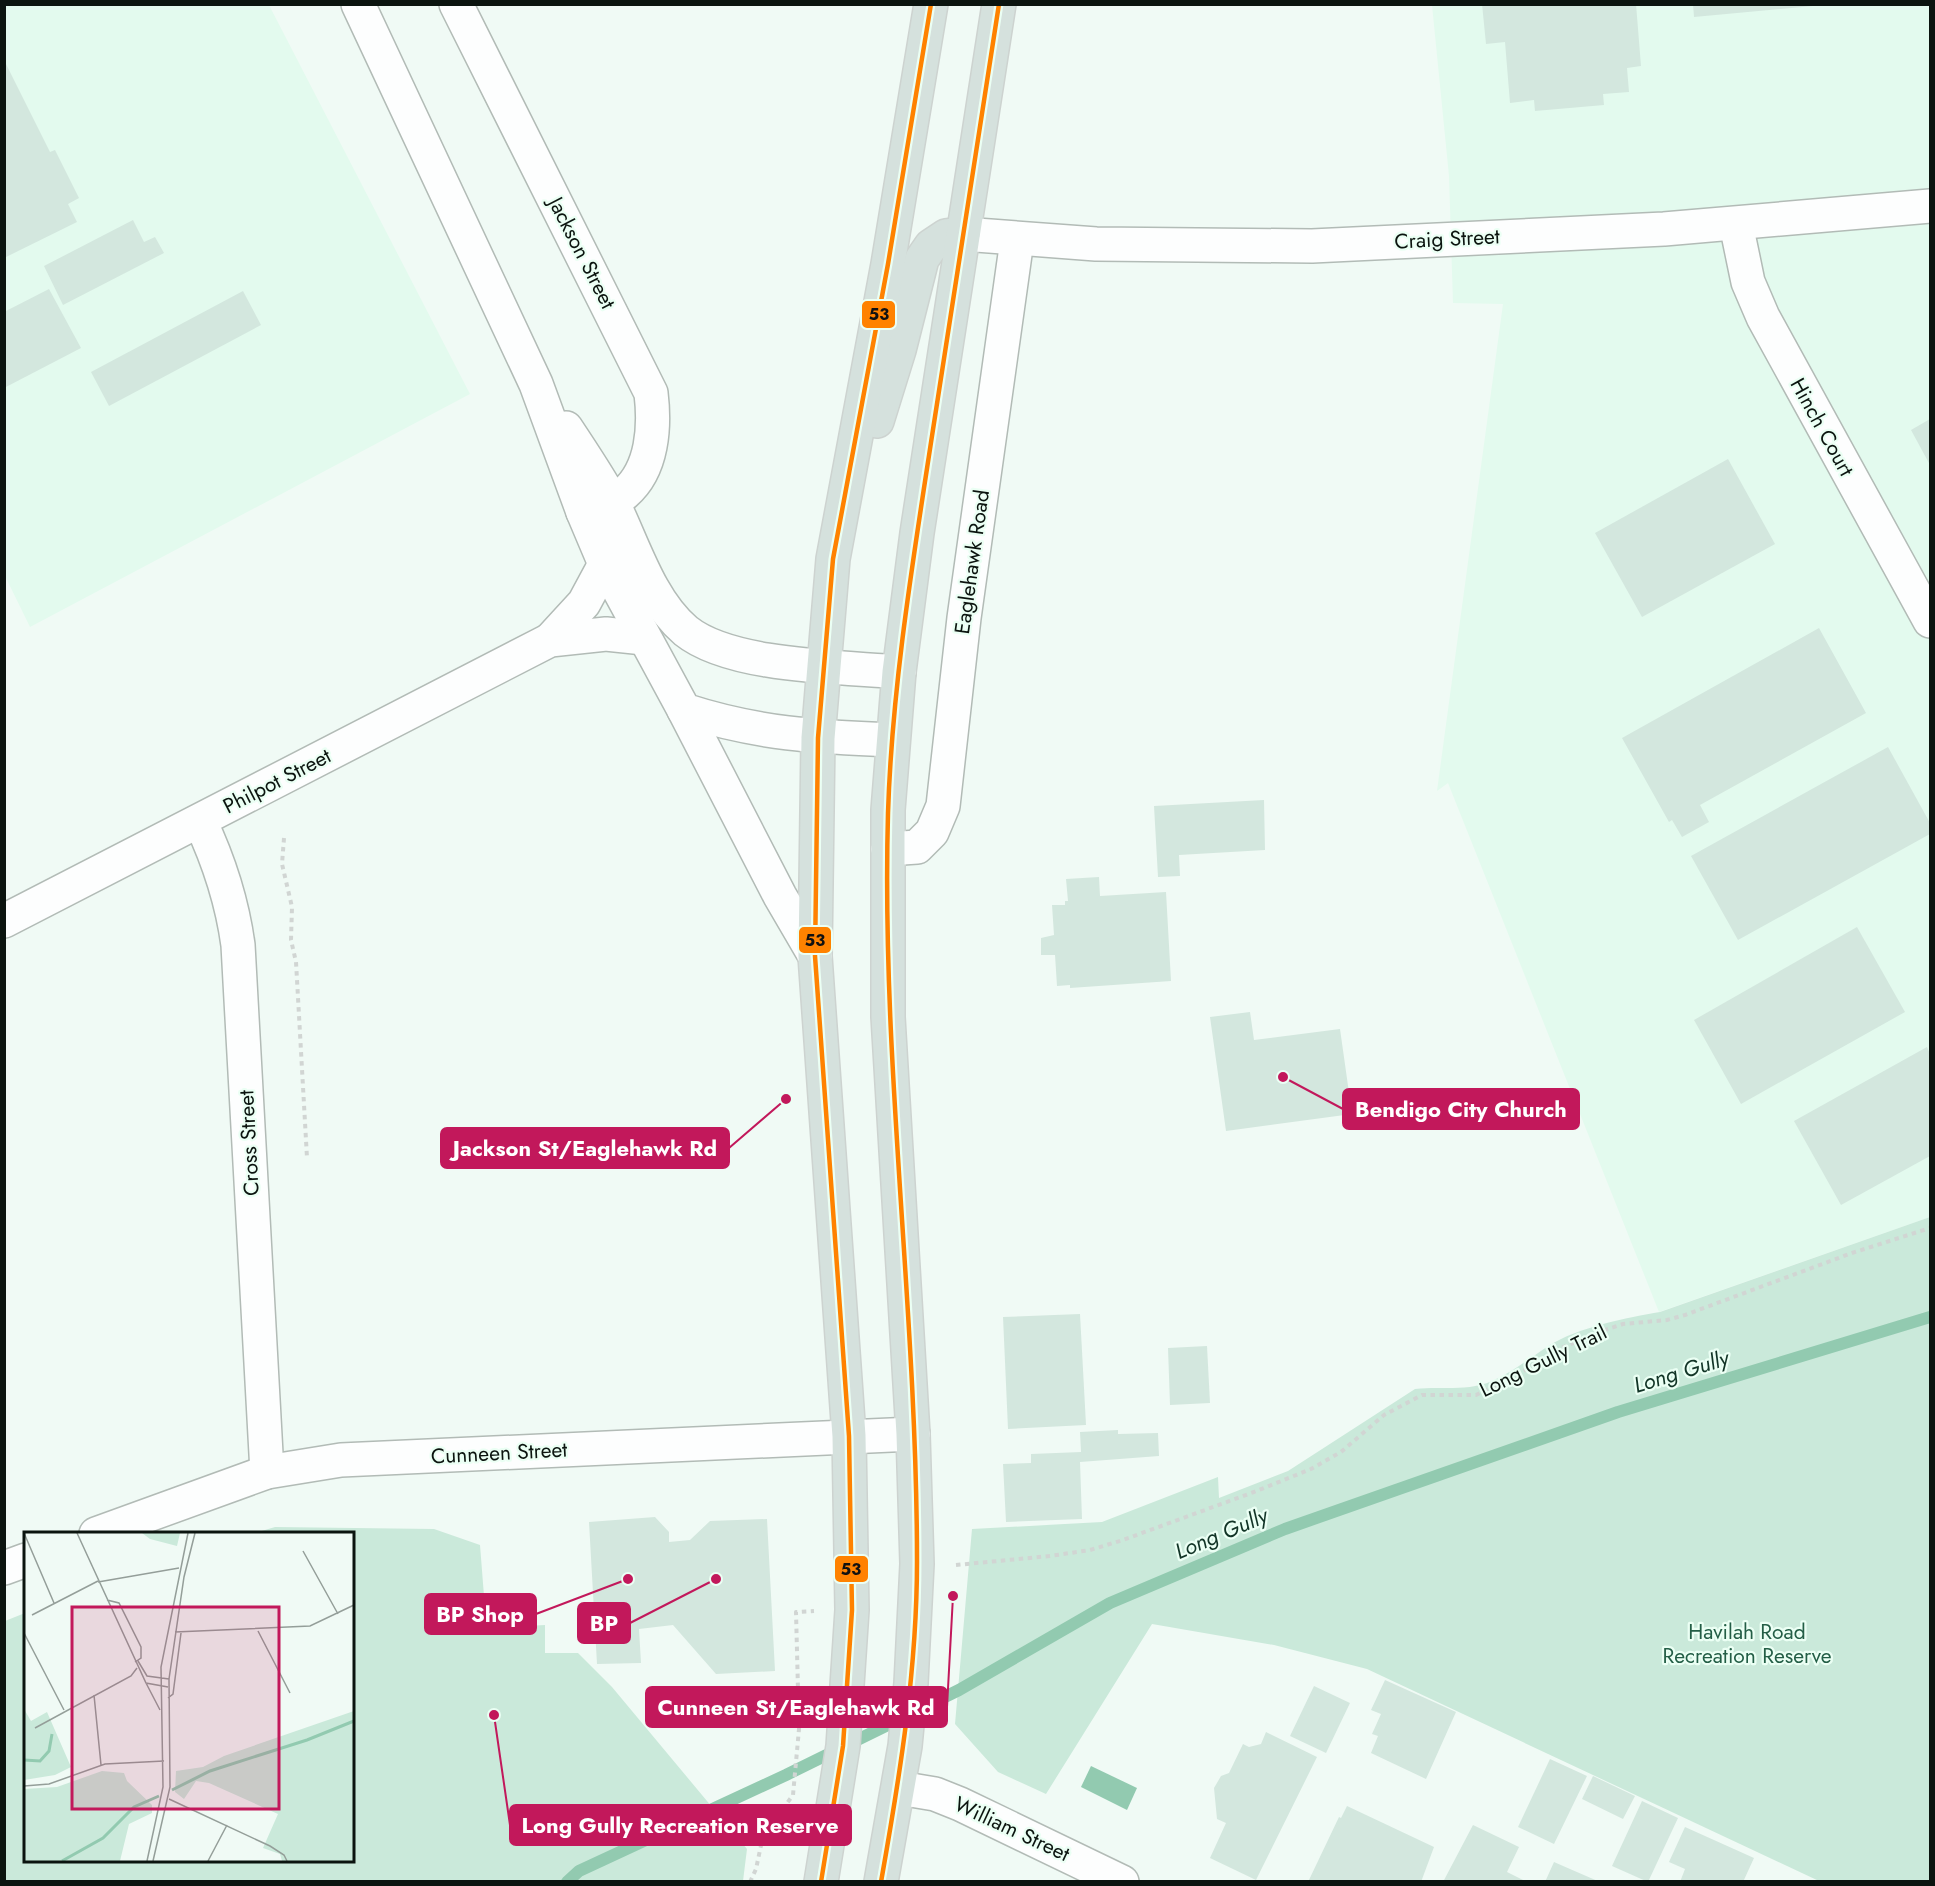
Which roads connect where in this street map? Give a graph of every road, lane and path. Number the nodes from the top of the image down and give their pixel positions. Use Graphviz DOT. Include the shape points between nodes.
graph roads {
  1 [pos="358,4"];
  2 [pos="456,4"];
  3 [pos="931,4"];
  4 [pos="999,4"];
  5 [pos="1930,206"];
  6 [pos="1736,225"];
  7 [pos="963,234"];
  8 [pos="1017,240"];
  9 [pos="597,507"];
  10 [pos="832,560"];
  11 [pos="605,564"];
  12 [pos="1930,621"];
  13 [pos="644,638"];
  14 [pos="550,640"];
  15 [pos="822,666"];
  16 [pos="899,672"];
  17 [pos="684,710"];
  18 [pos="818,738"];
  19 [pos="893,740"];
  20 [pos="200,821"];
  21 [pos="284,838"];
  22 [pos="903,848"];
  23 [pos="4,921"];
  24 [pos="815,956"];
  25 [pos="307,1158"];
  26 [pos="1930,1228"];
  27 [pos="913,1434"];
  28 [pos="849,1436"];
  29 [pos="267,1472"];
  30 [pos="99,1532"];
  31 [pos="24,1561"];
  32 [pos="963,1565"];
  33 [pos="4,1568"];
  34 [pos="820,1610"];
  35 [pos="899,1788"];
  36 [pos="750,1881"];
  37 [pos="821,1881"];
  38 [pos="881,1881"];
  39 [pos="1122,1881"];
  1 -- 9 [label="street" via="536,384 596,472"];
  2 -- 9 [label="street, Jackson Street" via="651,393 654,416 650,451 640,474 626,492"];
  3 -- 10 [label="main road" via="888,264"];
  4 -- 7 [label="main road"];
  5 -- 6 [label="street, Craig Street"];
  6 -- 8 [label="street, Craig Street" via="1312,246"];
  6 -- 12 [label="street, Hinch Court" via="1748,282 1763,317"];
  7 -- 8 [label="street, Craig Street"];
  7 -- 10 [label="main road" via="946,236 931,246 922,259 899,350"];
  7 -- 16 [label="main road"];
  8 -- 22 [label="street, Eaglehawk Road" via="964,618 943,806 932,832"];
  9 -- 11 [label="street"];
  9 -- 15 [label="street" via="685,630 745,655"];
  10 -- 15 [label="main road"];
  11 -- 13 [label="street"];
  11 -- 14 [label="street, Philpot Street" via="584,603"];
  13 -- 14 [label="street, Philpot Street" via="598,634"];
  13 -- 17 [label="street"];
  14 -- 20 [label="street, Philpot Street"];
  15 -- 16 [label="street"];
  15 -- 18 [label="main road"];
  16 -- 19 [label="main road"];
  17 -- 18 [label="street" via="739,727"];
  17 -- 24 [label="street"];
  18 -- 19 [label="street"];
  18 -- 24 [label="main road"];
  19 -- 22 [label="main road"];
  20 -- 23 [label="street, Philpot Street"];
  20 -- 29 [label="street, Cross Street" via="221,870 238,945"];
  21 -- 25 [label="path" via="282,864 292,907"];
  22 -- 27 [label="main road" via="888,1017"];
  24 -- 28 [label="main road"];
  26 -- 32 [label="path, Long Gully Trail" via="1685,1315 1623,1324 1599,1332 1559,1349 1515,1377 1476,1395 1422,1395 1384,1415 1341,1452 1311,1468 1123,1540 1090,1550"];
  27 -- 28 [label="street, Cunneen Street"];
  27 -- 35 [label="main road" via="917,1564 911,1683"];
  28 -- 29 [label="street, Cunneen Street" via="341,1460"];
  28 -- 37 [label="main road" via="852,1610 846,1716"];
  29 -- 30 [label="street, Cunneen Street"];
  31 -- 33 [label="street"];
  34 -- 36 [label="path" via="796,1612 799,1739 792,1800 765,1830"];
  35 -- 38 [label="main road"];
  35 -- 39 [label="street, William Street" via="935,1794 960,1804"];
}
